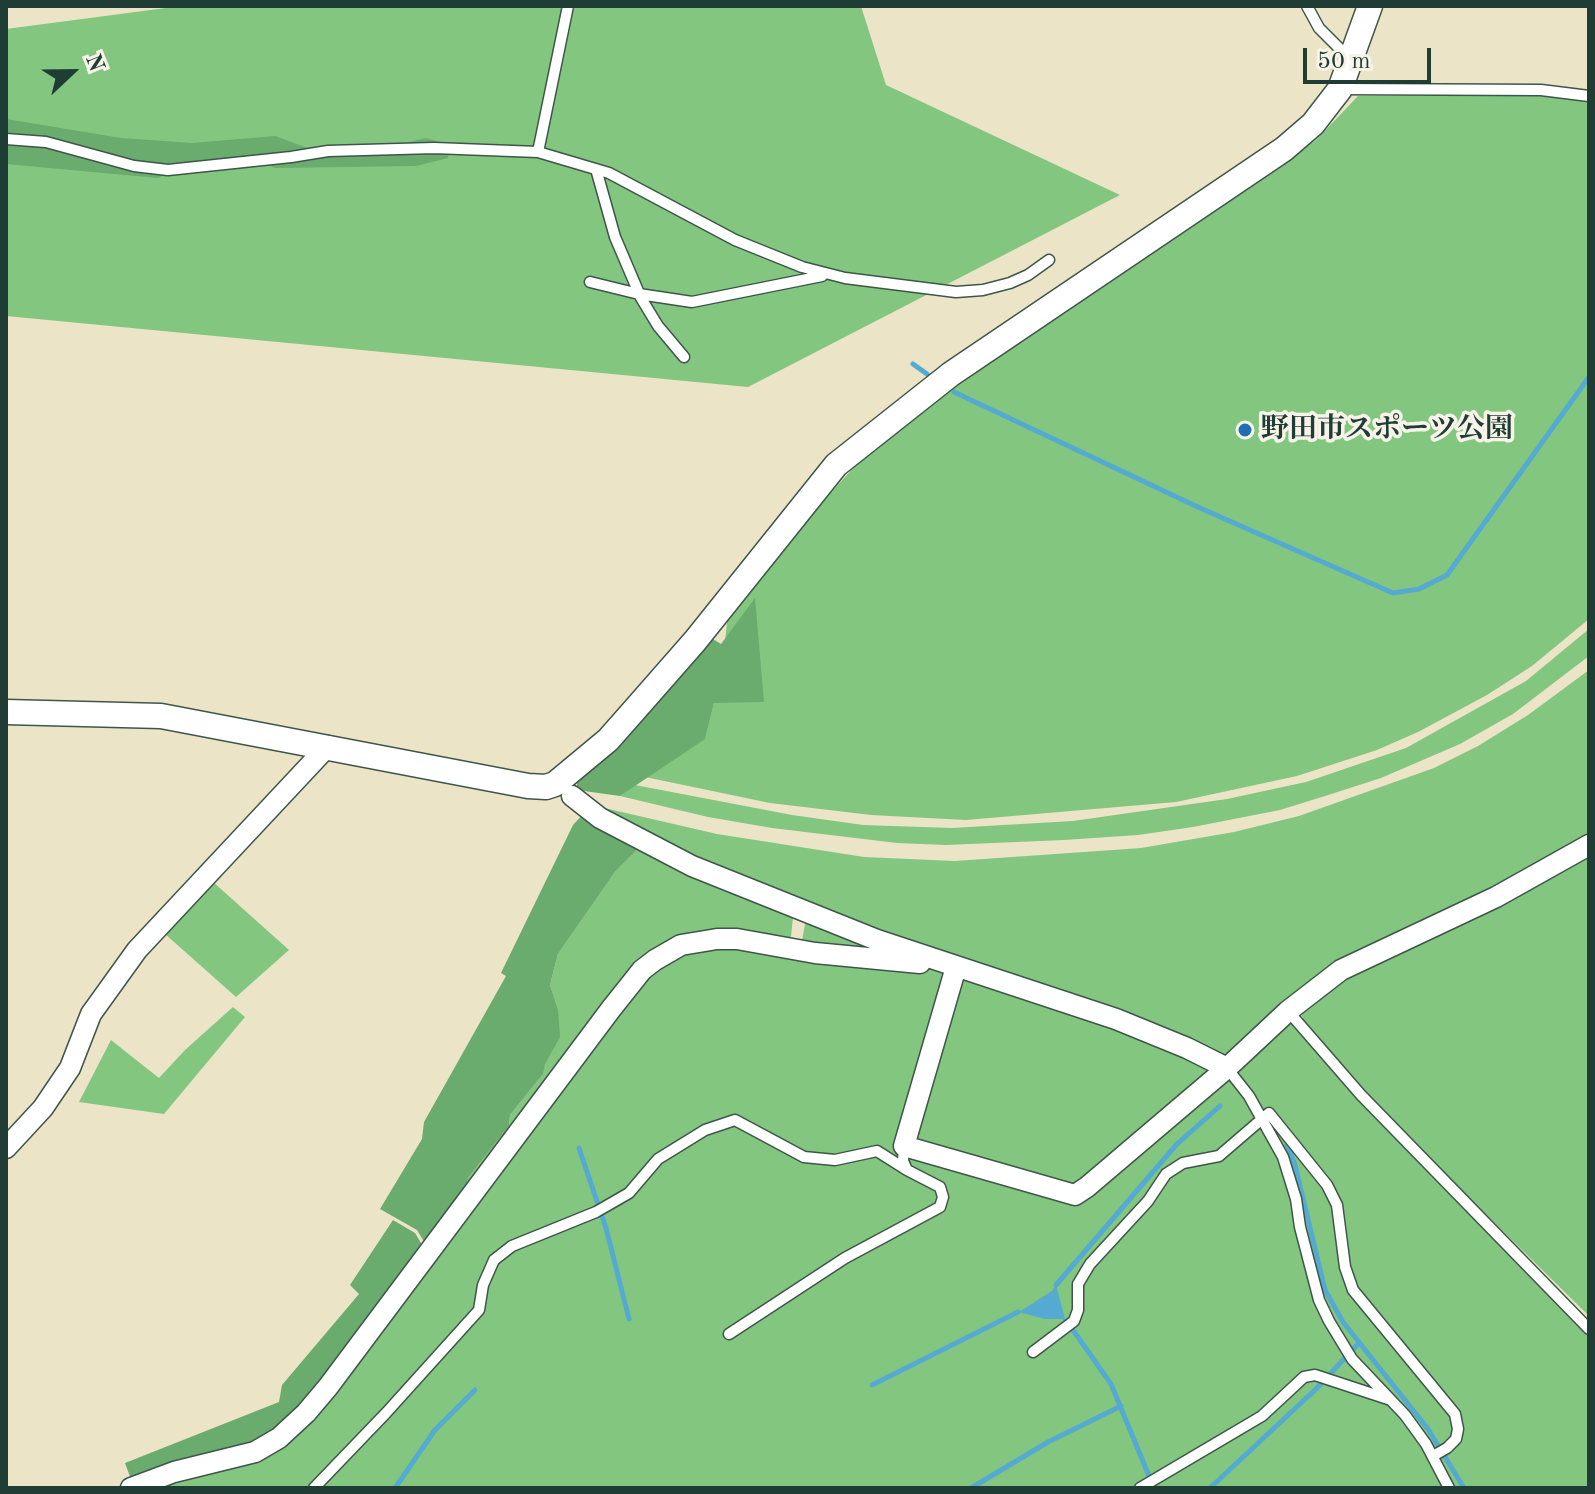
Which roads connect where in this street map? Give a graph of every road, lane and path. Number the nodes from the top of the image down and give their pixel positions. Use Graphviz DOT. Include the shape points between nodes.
graph roads {
  1 [pos="568,6"];
  2 [pos="1307,6"];
  3 [pos="1370,6"];
  4 [pos="1351,60"];
  5 [pos="1340,89"];
  6 [pos="1589,96"];
  7 [pos="6,139"];
  8 [pos="538,152"];
  9 [pos="596,169"];
  10 [pos="1049,260"];
  11 [pos="832,274"];
  12 [pos="590,282"];
  13 [pos="639,294"];
  14 [pos="684,357"];
  15 [pos="6,712"];
  16 [pos="328,746"];
  17 [pos="564,790"];
  18 [pos="610,805"];
  19 [pos="1589,845"];
  20 [pos="795,909"];
  21 [pos="788,949"];
  22 [pos="956,967"];
  23 [pos="1288,1011"];
  24 [pos="1227,1068"];
  25 [pos="1262,1117"];
  26 [pos="904,1146"];
  27 [pos="6,1148"];
  28 [pos="907,1170"];
  29 [pos="1589,1329"];
  30 [pos="729,1334"];
  31 [pos="1033,1352"];
  32 [pos="1391,1400"];
  33 [pos="1434,1455"];
  34 [pos="1147,1484"];
  35 [pos="131,1488"];
  36 [pos="314,1488"];
  37 [pos="1449,1488"];
  1 -- 8 [label="lane"];
  2 -- 4 [label="lane" via="1319,28"];
  3 -- 4 [label="street"];
  4 -- 5 [label="street"];
  5 -- 6 [label="lane" via="1541,90"];
  5 -- 17 [label="street" via="1313,124 1284,149 951,374 836,465 695,641"];
  7 -- 8 [label="lane" via="46,142 168,170 328,151"];
  8 -- 9 [label="lane"];
  9 -- 11 [label="lane" via="735,240"];
  9 -- 13 [label="lane" via="615,237"];
  10 -- 11 [label="lane" via="1010,283 956,292"];
  11 -- 13 [label="lane" via="707,301"];
  12 -- 13 [label="lane"];
  13 -- 14 [label="lane"];
  15 -- 16 [label="street" via="161,716"];
  16 -- 17 [label="street"];
  16 -- 27 [label="street" via="137,950 91,1014 70,1068"];
  17 -- 18 [label="street"];
  17 -- 20 [label="street" via="656,850"];
  19 -- 23 [label="street" via="1496,897 1341,970"];
  20 -- 21 [label="street" via="796,940"];
  20 -- 22 [label="street"];
  21 -- 22 [label="street"];
  21 -- 35 [label="street" via="737,939 708,940 681,945 642,970 306,1413 255,1452"];
  22 -- 24 [label="street" via="1116,1019"];
  22 -- 26 [label="street"];
  23 -- 24 [label="street"];
  23 -- 29 [label="lane" via="1361,1095"];
  24 -- 25 [label="lane"];
  24 -- 26 [label="street" via="1075,1195"];
  25 -- 31 [label="lane" via="1219,1156 1183,1163 1166,1174 1090,1264 1078,1284 1078,1310 1071,1325"];
  25 -- 32 [label="lane" via="1283,1157 1319,1300 1344,1349"];
  25 -- 33 [label="lane" via="1269,1113 1327,1185 1337,1205 1353,1290 1455,1414 1456,1439"];
  26 -- 28 [label="lane"];
  28 -- 30 [label="lane" via="940,1187 940,1207 845,1258"];
  28 -- 36 [label="lane" via="877,1151 835,1160 804,1157 735,1120 705,1130 658,1159 629,1193 512,1246 494,1260 479,1310"];
  32 -- 33 [label="lane"];
  32 -- 34 [label="lane" via="1319,1376 1304,1377 1262,1416"];
  33 -- 37 [label="lane"];
}
